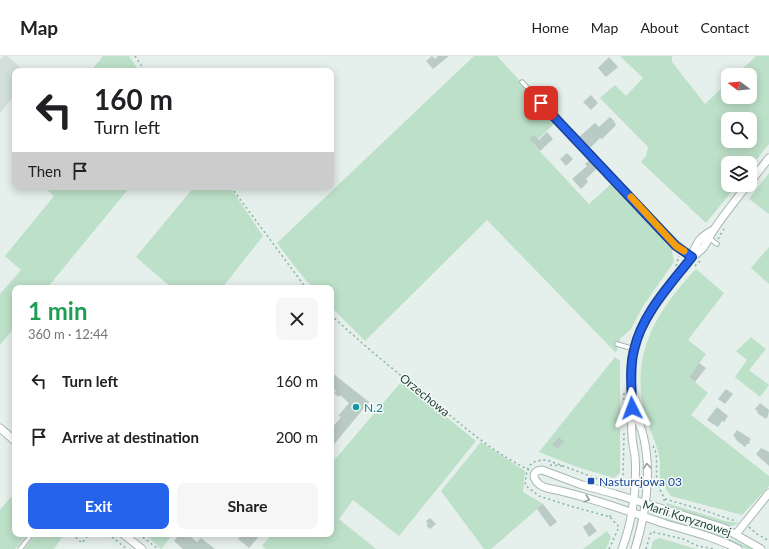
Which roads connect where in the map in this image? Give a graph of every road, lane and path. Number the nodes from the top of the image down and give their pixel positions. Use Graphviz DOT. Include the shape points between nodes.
graph roads {
  1 [pos="135,56"];
  2 [pos="143,68"];
  3 [pos="522,82"];
  4 [pos="769,158"];
  5 [pos="757,173"];
  6 [pos="234,190"];
  7 [pos="742,192"];
  8 [pos="727,224"];
  9 [pos="712,240"];
  10 [pos="676,246"];
  11 [pos="692,257"];
  12 [pos="703,258"];
  13 [pos="691,270"];
  14 [pos="304,285"];
  15 [pos="334,318"];
  16 [pos="617,344"];
  17 [pos="634,349"];
  18 [pos="632,408"];
  19 [pos="0,428"];
  20 [pos="12,438"];
  21 [pos="651,443"];
  22 [pos="548,460"];
  23 [pos="524,468"];
  24 [pos="617,486"];
  25 [pos="769,493"];
  26 [pos="539,496"];
  27 [pos="665,499"];
  28 [pos="634,500"];
  29 [pos="646,504"];
  30 [pos="662,510"];
  31 [pos="631,512"];
  32 [pos="644,516"];
  33 [pos="744,523"];
  34 [pos="736,534"];
  35 [pos="30,537"];
  36 [pos="75,537"];
  37 [pos="87,537"];
  38 [pos="112,537"];
  39 [pos="127,537"];
  40 [pos="143,537"];
  41 [pos="769,541"];
  42 [pos="728,547"];
  43 [pos="20,549"];
  44 [pos="127,549"];
  45 [pos="142,549"];
  46 [pos="158,549"];
  47 [pos="609,549"];
  48 [pos="622,549"];
  49 [pos="635,549"];
  50 [pos="646,549"];
  51 [pos="714,549"];
  52 [pos="738,549"];
  53 [pos="761,549"];
  1 -- 2 [label="path"];
  3 -- 10 [label="lane"];
  4 -- 5 [label="street"];
  6 -- 14 [label="path"];
  7 -- 9 [label="street" via="713,230"];
  8 -- 9 [label="path"];
  9 -- 11 [label="street"];
  10 -- 11 [label="street"];
  11 -- 17 [label="street" via="657,302 640,331"];
  12 -- 13 [label="path"];
  15 -- 23 [label="path, Orzechowa" via="481,440"];
  16 -- 17 [label="lane"];
  17 -- 18 [label="street" via="631,374"];
  18 -- 28 [label="street"];
  29 -- 18 [label="street, one-way" via="648,476 645,442"];
  19 -- 20 [label="street"];
  21 -- 27 [label="path" via="656,451 657,484"];
  22 -- 24 [label="path"];
  25 -- 33 [label="street"];
  26 -- 47 [label="path" via="610,517 619,527"];
  27 -- 30 [label="path"];
  27 -- 33 [label="path"];
  28 -- 29 [label="street, Marii Koryznowej"];
  28 -- 31 [label="street"];
  28 -- 31 [label="street, one-way" via="542,470 535,473 534,478 540,486"];
  29 -- 30 [label="street, Marii Koryznowej"];
  29 -- 32 [label="street"];
  30 -- 34 [label="street, Marii Koryznowej" via="707,522"];
  31 -- 32 [label="street"];
  31 -- 48 [label="street"];
  32 -- 42 [label="street, Marii Koryznowej" via="702,534"];
  32 -- 49 [label="street"];
  33 -- 34 [label="street"];
  33 -- 41 [label="path"];
  34 -- 53 [label="street, Marii Koryznowej"];
  35 -- 43 [label="lane"];
  36 -- 37 [label="path" via="82,543"];
  38 -- 44 [label="path"];
  39 -- 45 [label="street"];
  40 -- 46 [label="path"];
  42 -- 52 [label="street, Marii Koryznowej"];
  50 -- 51 [label="path" via="649,536 653,532"];
}
